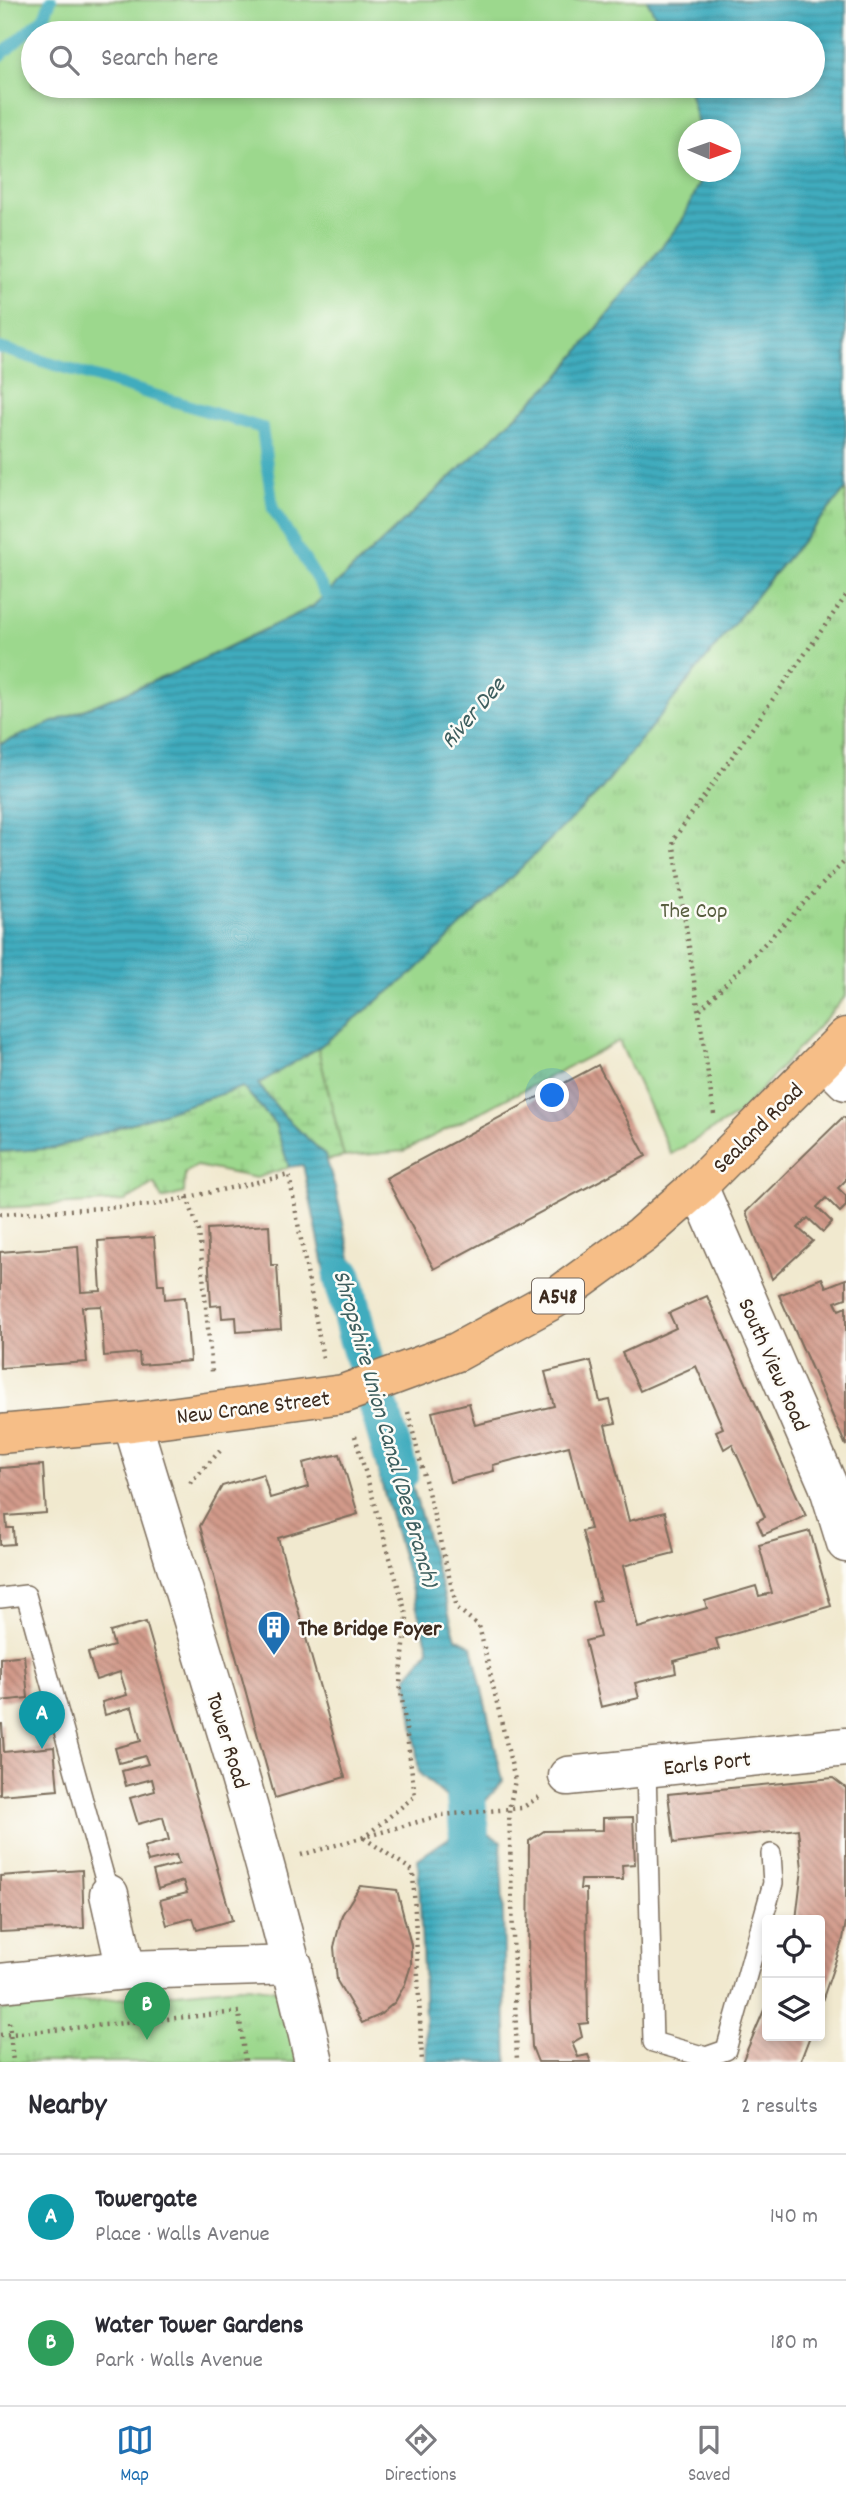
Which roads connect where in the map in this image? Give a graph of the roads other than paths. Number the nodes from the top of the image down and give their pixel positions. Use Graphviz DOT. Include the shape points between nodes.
graph roads {
  1 [pos="839,1059"];
  2 [pos="698,1186"];
  3 [pos="132,1422"];
  4 [pos="0,1434"];
  5 [pos="846,1544"];
  6 [pos="0,1598"];
  7 [pos="846,1747"];
  8 [pos="646,1768"];
  9 [pos="568,1776"];
  10 [pos="771,1854"];
  11 [pos="109,1894"];
  12 [pos="293,1965"];
  13 [pos="126,1970"];
  14 [pos="0,1983"];
  15 [pos="314,2062"];
  1 -- 2 [label="main road, Sealand Road / A548"];
  2 -- 3 [label="main road, New Crane Street / A548" via="642,1235 554,1299 457,1352 402,1390"];
  2 -- 5 [label="street, South View Road" via="828,1485"];
  3 -- 4 [label="main road, New Crane Street / A548"];
  3 -- 12 [label="street, Tower Road"];
  6 -- 11 [label="lane" via="26,1595"];
  7 -- 8 [label="street, Earls Port"];
  8 -- 9 [label="street, Earls Port"];
  8 -- 10 [label="lane" via="653,2042 706,2057 726,2050 773,1883"];
  11 -- 13 [label="street"];
  12 -- 13 [label="street"];
  12 -- 15 [label="street, Tower Road"];
  13 -- 14 [label="street"];
}
